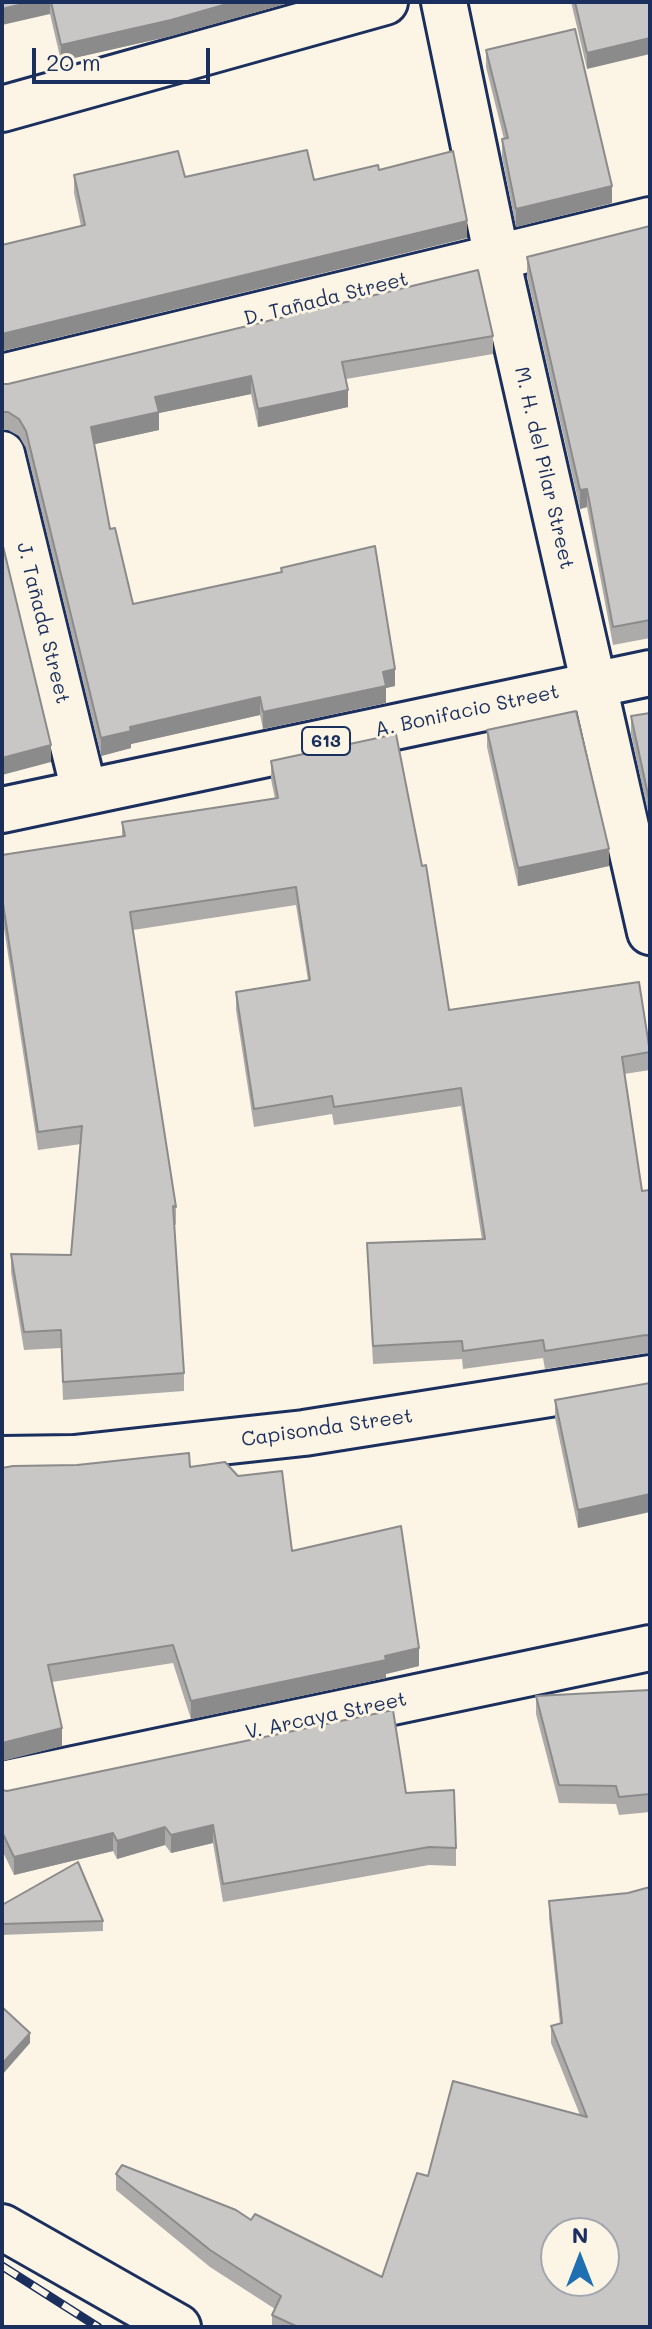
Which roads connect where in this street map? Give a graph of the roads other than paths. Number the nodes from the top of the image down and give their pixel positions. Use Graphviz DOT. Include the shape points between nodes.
graph roads {
  1 [pos="385,2"];
  2 [pos="444,2"];
  3 [pos="2,109"];
  4 [pos="650,220"];
  5 [pos="497,258"];
  6 [pos="2,377"];
  7 [pos="2,454"];
  8 [pos="650,673"];
  9 [pos="593,685"];
  10 [pos="84,791"];
  11 [pos="2,810"];
  12 [pos="650,932"];
  13 [pos="650,1378"];
  14 [pos="2,1459"];
  15 [pos="650,1648"];
  16 [pos="2,1784"];
  17 [pos="2,2227"];
  18 [pos="178,2327"];
  1 -- 3 [label="street"];
  2 -- 5 [label="street, M. H. del Pilar Street"];
  4 -- 5 [label="street, D. Tañada Street"];
  5 -- 6 [label="street, D. Tañada Street"];
  5 -- 9 [label="street, M. H. del Pilar Street"];
  7 -- 10 [label="street, J. Tañada Street"];
  8 -- 9 [label="street, A. Bonifacio Street / 613"];
  9 -- 10 [label="street, A. Bonifacio Street / 613"];
  9 -- 12 [label="street, M. H. del Pilar Street"];
  10 -- 11 [label="street, A. Bonifacio Street / 613"];
  13 -- 14 [label="street, Capisonda Street" via="304,1433 74,1458"];
  15 -- 16 [label="street, V. Arcaya Street"];
  17 -- 18 [label="street"];
}
